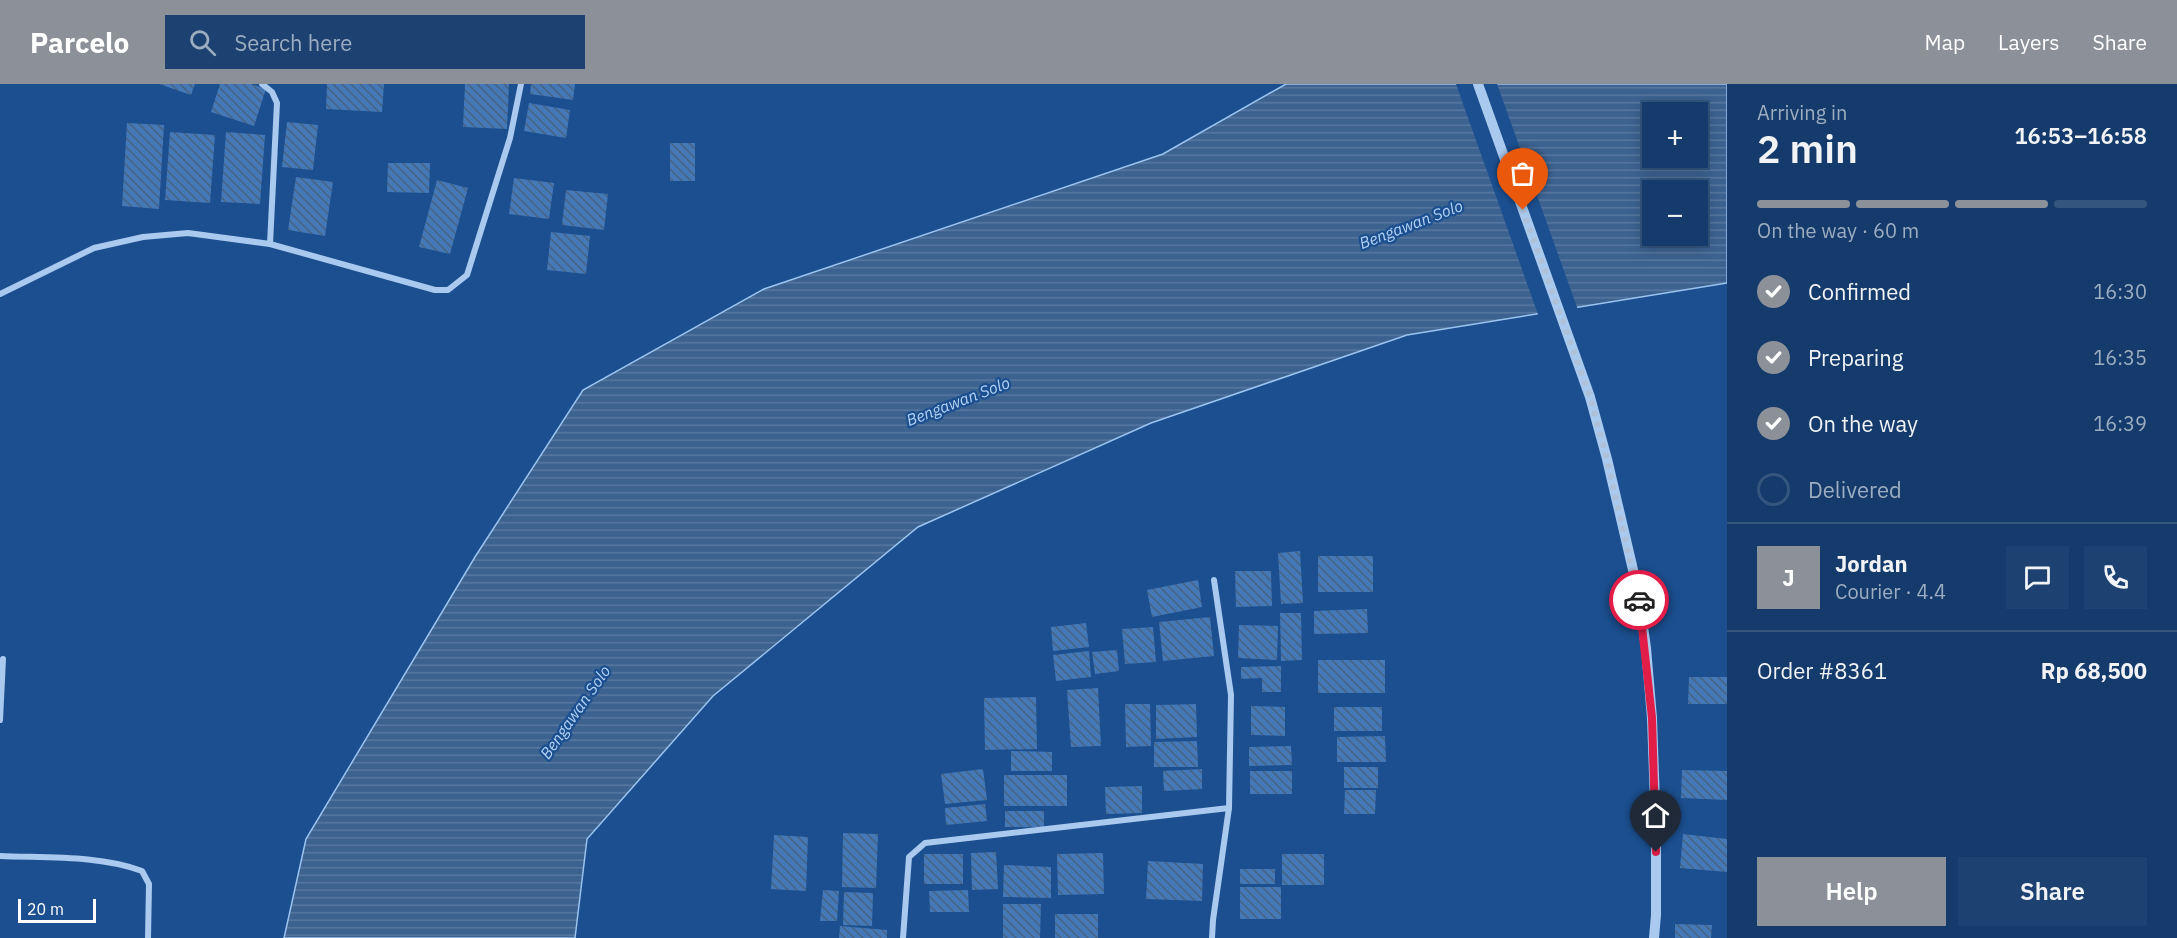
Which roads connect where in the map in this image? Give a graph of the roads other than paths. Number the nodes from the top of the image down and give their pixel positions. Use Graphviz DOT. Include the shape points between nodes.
graph roads {
  1 [pos="262,84"];
  2 [pos="521,84"];
  3 [pos="1478,84"];
  4 [pos="270,244"];
  5 [pos="0,294"];
  6 [pos="1214,580"];
  7 [pos="3,659"];
  8 [pos="0,720"];
  9 [pos="1229,808"];
  10 [pos="0,856"];
  11 [pos="148,938"];
  12 [pos="903,938"];
  13 [pos="1212,938"];
  14 [pos="1654,938"];
  1 -- 4 [label="street" via="278,103"];
  2 -- 4 [label="street" via="510,138 467,275 458,284 448,290 435,290"];
  3 -- 14 [label="street" via="1590,397 1638,591 1652,718"];
  4 -- 5 [label="street" via="188,234 143,237 94,248"];
  6 -- 9 [label="street" via="1231,695"];
  7 -- 8 [label="street"];
  9 -- 12 [label="street" via="925,843 909,858"];
  9 -- 13 [label="street"];
  10 -- 11 [label="street" via="125,864 142,871 149,884"];
}
